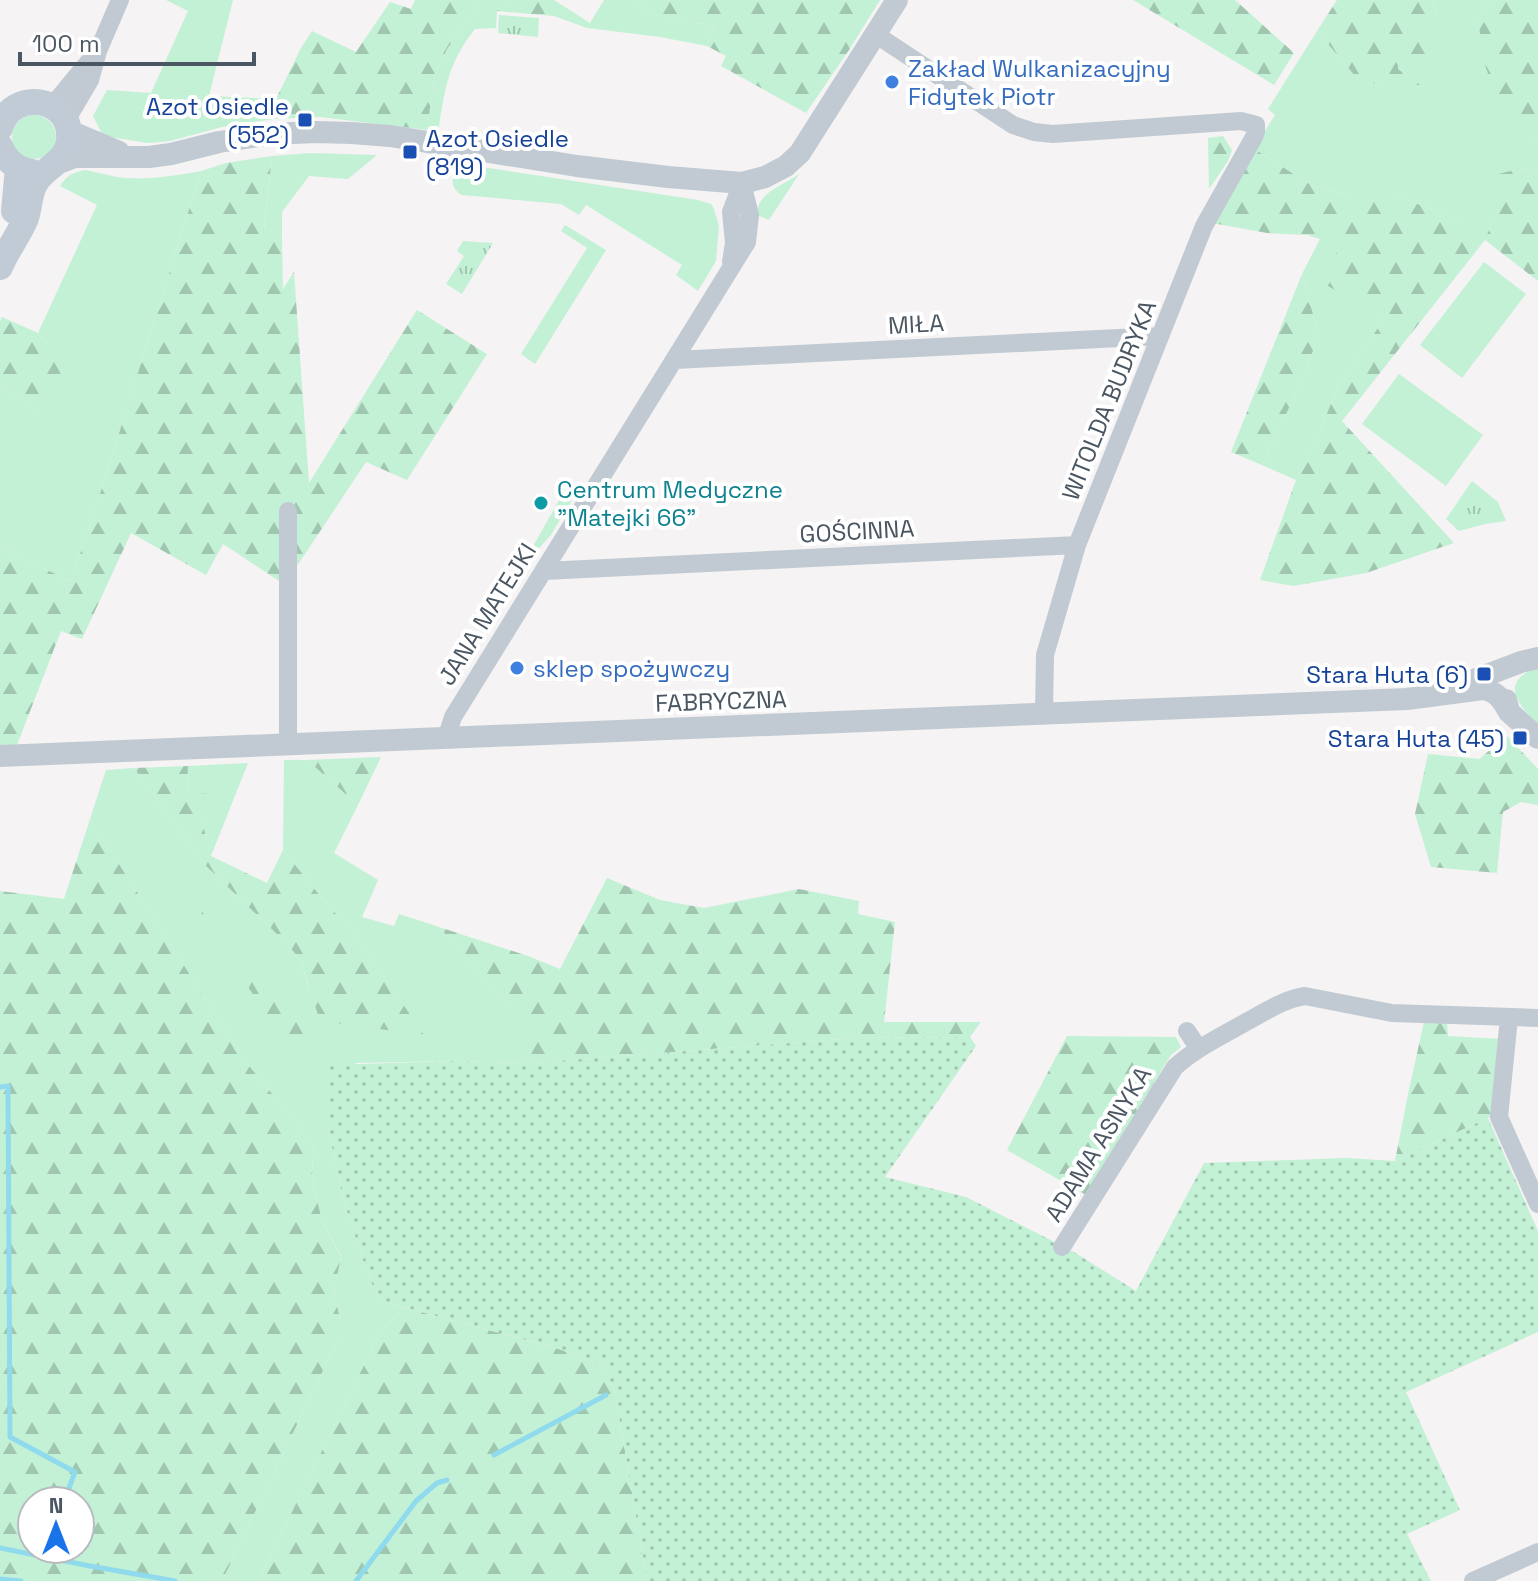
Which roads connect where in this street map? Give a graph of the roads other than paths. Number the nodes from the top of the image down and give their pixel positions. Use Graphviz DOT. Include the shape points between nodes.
graph roads {
  1 [pos="897,0"];
  2 [pos="112,3"];
  3 [pos="875,34"];
  4 [pos="3,117"];
  5 [pos="62,120"];
  6 [pos="0,146"];
  7 [pos="127,156"];
  8 [pos="30,170"];
  9 [pos="742,183"];
  10 [pos="3,261"];
  11 [pos="1160,336"];
  12 [pos="675,360"];
  13 [pos="288,511"];
  14 [pos="1077,545"];
  15 [pos="544,571"];
  16 [pos="1530,660"];
  17 [pos="1443,693"];
  18 [pos="1509,712"];
  19 [pos="1044,713"];
  20 [pos="1538,738"];
  21 [pos="446,739"];
  22 [pos="288,745"];
  23 [pos="0,756"];
  24 [pos="1509,1018"];
  25 [pos="1538,1018"];
  26 [pos="1187,1031"];
  27 [pos="1199,1049"];
  28 [pos="1538,1204"];
  29 [pos="1062,1247"];
  30 [pos="1538,1552"];
  31 [pos="1473,1581"];
  1 -- 3 [label="street"];
  2 -- 5 [label="street" via="90,80"];
  3 -- 9 [label="street" via="800,153 765,177"];
  3 -- 11 [label="street, WITOLDA BUDRYKA" via="1013,125 1034,132 1241,121 1256,125 1204,226"];
  4 -- 5 [label="main road" via="18,105 41,102"];
  5 -- 7 [label="street"];
  5 -- 8 [label="main road" via="69,144 64,155"];
  6 -- 8 [label="main road" via="10,163"];
  7 -- 8 [label="street" via="75,157"];
  7 -- 9 [label="street" via="171,154 271,134 352,133 577,166"];
  8 -- 10 [label="main road" via="33,186 26,216"];
  8 -- 10 [label="main road" via="6,199"];
  9 -- 12 [label="street, JANA MATEJKI" via="731,212 734,243 729,273"];
  11 -- 12 [label="street, MIŁA"];
  11 -- 14 [label="street, WITOLDA BUDRYKA"];
  12 -- 15 [label="street, JANA MATEJKI"];
  13 -- 22 [label="street"];
  14 -- 15 [label="street, GOŚCINNA"];
  14 -- 19 [label="street, WITOLDA BUDRYKA" via="1045,655"];
  15 -- 21 [label="street, JANA MATEJKI" via="453,717"];
  16 -- 17 [label="street, FABRYCZNA"];
  16 -- 18 [label="street" via="1512,672 1507,684"];
  17 -- 18 [label="street, FABRYCZNA" via="1491,690"];
  17 -- 19 [label="street, FABRYCZNA"];
  18 -- 20 [label="street"];
  19 -- 21 [label="street, FABRYCZNA"];
  21 -- 22 [label="street, FABRYCZNA"];
  22 -- 23 [label="street, FABRYCZNA"];
  24 -- 25 [label="street, ADAMA ASNYKA"];
  24 -- 27 [label="street, ADAMA ASNYKA" via="1392,1013 1305,996 1280,1004"];
  24 -- 28 [label="street" via="1499,1117"];
  26 -- 27 [label="street"];
  27 -- 29 [label="street, ADAMA ASNYKA" via="1175,1067"];
  30 -- 31 [label="street"];
}
